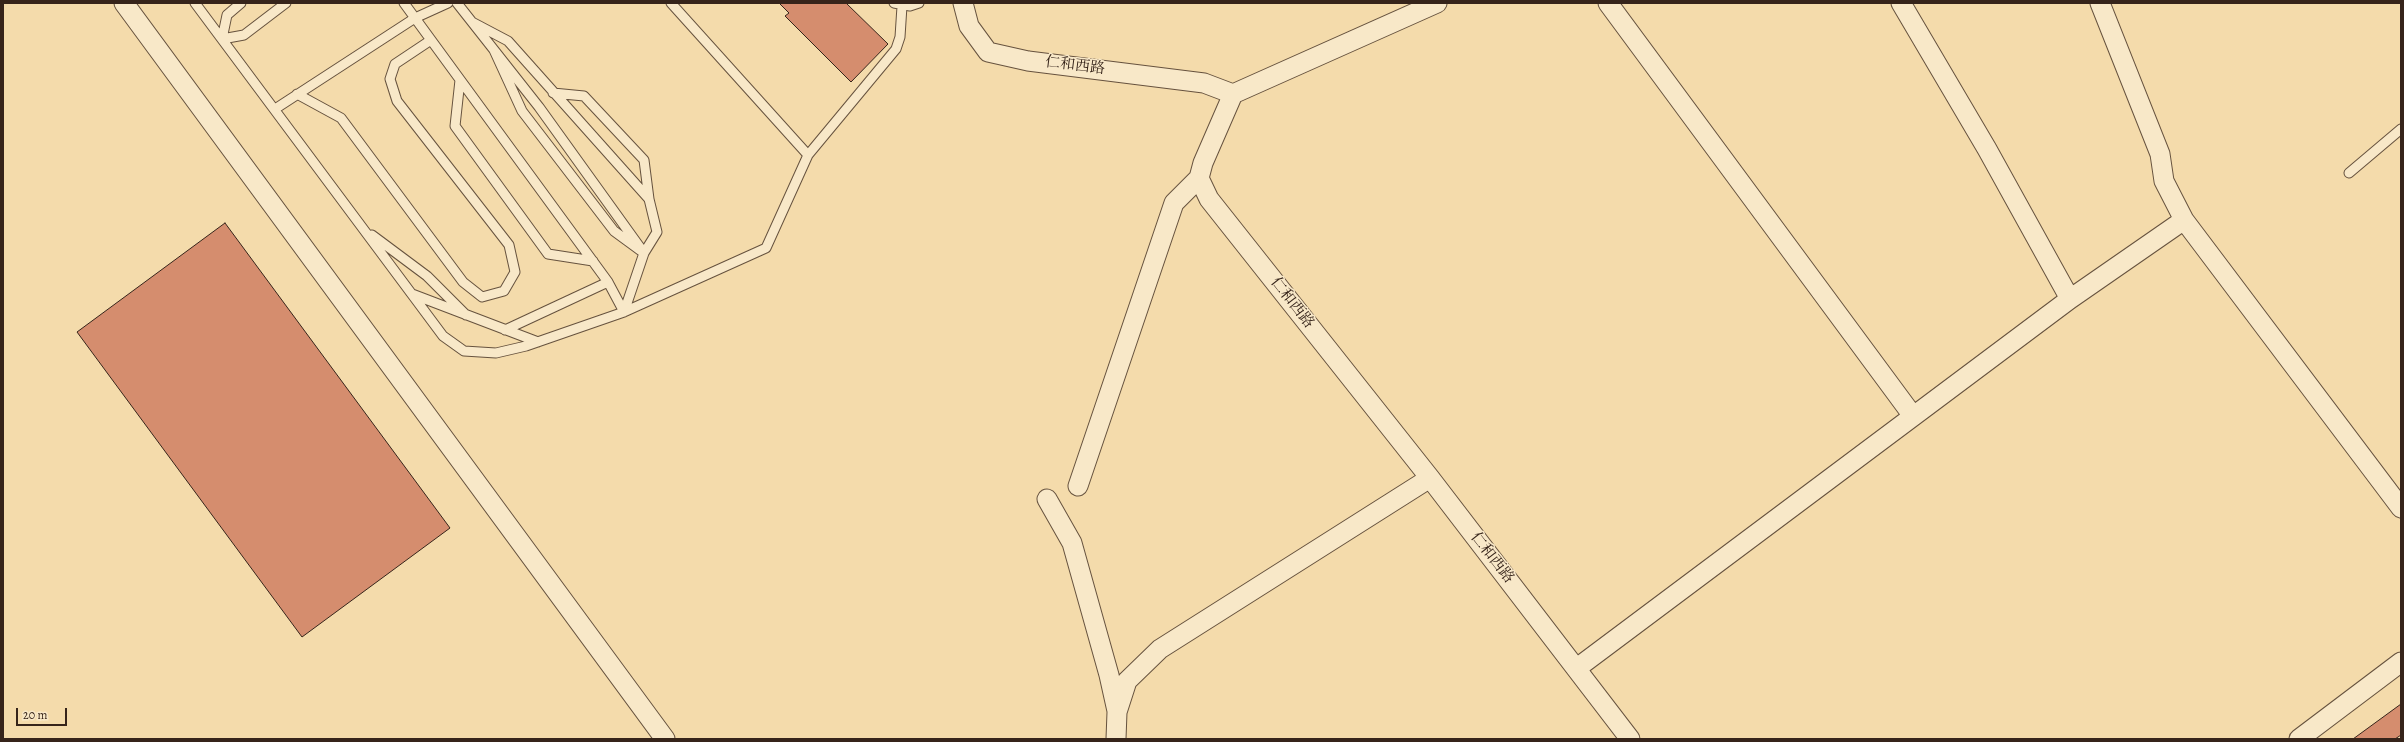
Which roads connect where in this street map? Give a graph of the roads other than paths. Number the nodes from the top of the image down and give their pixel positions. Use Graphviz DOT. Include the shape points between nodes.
graph roads {
  1 [pos="124,3"];
  2 [pos="195,3"];
  3 [pos="241,3"];
  4 [pos="286,3"];
  5 [pos="404,3"];
  6 [pos="448,3"];
  7 [pos="457,3"];
  8 [pos="671,3"];
  9 [pos="919,3"];
  10 [pos="963,3"];
  11 [pos="1436,3"];
  12 [pos="1608,3"];
  13 [pos="1901,3"];
  14 [pos="2100,3"];
  15 [pos="898,4"];
  16 [pos="415,18"];
  17 [pos="472,22"];
  18 [pos="222,39"];
  19 [pos="431,40"];
  20 [pos="494,50"];
  21 [pos="460,80"];
  22 [pos="297,94"];
  23 [pos="553,94"];
  24 [pos="1233,94"];
  25 [pos="274,109"];
  26 [pos="2401,129"];
  27 [pos="808,155"];
  28 [pos="2349,173"];
  29 [pos="1199,178"];
  30 [pos="649,199"];
  31 [pos="2184,220"];
  32 [pos="363,228"];
  33 [pos="644,253"];
  34 [pos="593,261"];
  35 [pos="608,282"];
  36 [pos="412,294"];
  37 [pos="2070,299"];
  38 [pos="624,312"];
  39 [pos="466,315"];
  40 [pos="506,330"];
  41 [pos="538,342"];
  42 [pos="1913,416"];
  43 [pos="1430,478"];
  44 [pos="1078,486"];
  45 [pos="1047,499"];
  46 [pos="2401,508"];
  47 [pos="2401,662"];
  48 [pos="1577,668"];
  49 [pos="1117,712"];
  50 [pos="665,739"];
  51 [pos="1116,739"];
  52 [pos="1630,739"];
  53 [pos="2299,739"];
  1 -- 50 [label="street"];
  2 -- 18 [label="lane"];
  3 -- 18 [label="lane" via="227,15"];
  4 -- 18 [label="lane" via="244,35"];
  5 -- 16 [label="lane"];
  6 -- 16 [label="lane"];
  7 -- 17 [label="lane"];
  8 -- 27 [label="lane"];
  9 -- 15 [label="lane" via="910,6"];
  10 -- 24 [label="street, 仁和西路" via="970,26 988,52 1028,60 1204,83"];
  11 -- 24 [label="street"];
  12 -- 42 [label="street"];
  13 -- 37 [label="street"];
  14 -- 31 [label="street" via="2160,154 2164,181"];
  15 -- 27 [label="lane" via="900,37 896,49"];
  16 -- 19 [label="lane"];
  16 -- 22 [label="lane"];
  17 -- 20 [label="lane"];
  17 -- 23 [label="lane" via="508,41"];
  18 -- 25 [label="lane"];
  19 -- 21 [label="lane"];
  19 -- 22 [label="lane" via="395,64 390,79 397,100 509,245 515,272 504,291 482,297 463,282 341,118"];
  20 -- 33 [label="lane" via="539,107"];
  20 -- 33 [label="lane" via="522,112 614,231"];
  21 -- 34 [label="lane"];
  21 -- 34 [label="lane" via="455,126 548,254"];
  22 -- 25 [label="lane"];
  23 -- 30 [label="lane"];
  23 -- 30 [label="lane" via="584,96 644,160"];
  24 -- 29 [label="street" via="1202,163"];
  25 -- 32 [label="lane"];
  26 -- 28 [label="lane"];
  27 -- 38 [label="lane" via="766,248"];
  29 -- 43 [label="street, 仁和西路" via="1209,199"];
  29 -- 44 [label="street" via="1174,203"];
  30 -- 33 [label="lane" via="657,232"];
  31 -- 37 [label="street"];
  31 -- 46 [label="street"];
  32 -- 36 [label="lane"];
  32 -- 39 [label="lane" via="427,276"];
  33 -- 38 [label="lane"];
  34 -- 35 [label="lane"];
  35 -- 38 [label="lane"];
  35 -- 40 [label="lane"];
  36 -- 39 [label="lane"];
  36 -- 41 [label="lane" via="443,336 464,351 496,353"];
  37 -- 42 [label="street"];
  38 -- 41 [label="lane"];
  39 -- 40 [label="lane"];
  40 -- 41 [label="lane"];
  42 -- 48 [label="street"];
  43 -- 48 [label="street, 仁和西路"];
  43 -- 49 [label="street" via="1160,648 1127,681"];
  45 -- 49 [label="street" via="1072,543"];
  47 -- 53 [label="street"];
  48 -- 52 [label="street, 仁和西路"];
  49 -- 51 [label="street"];
}
